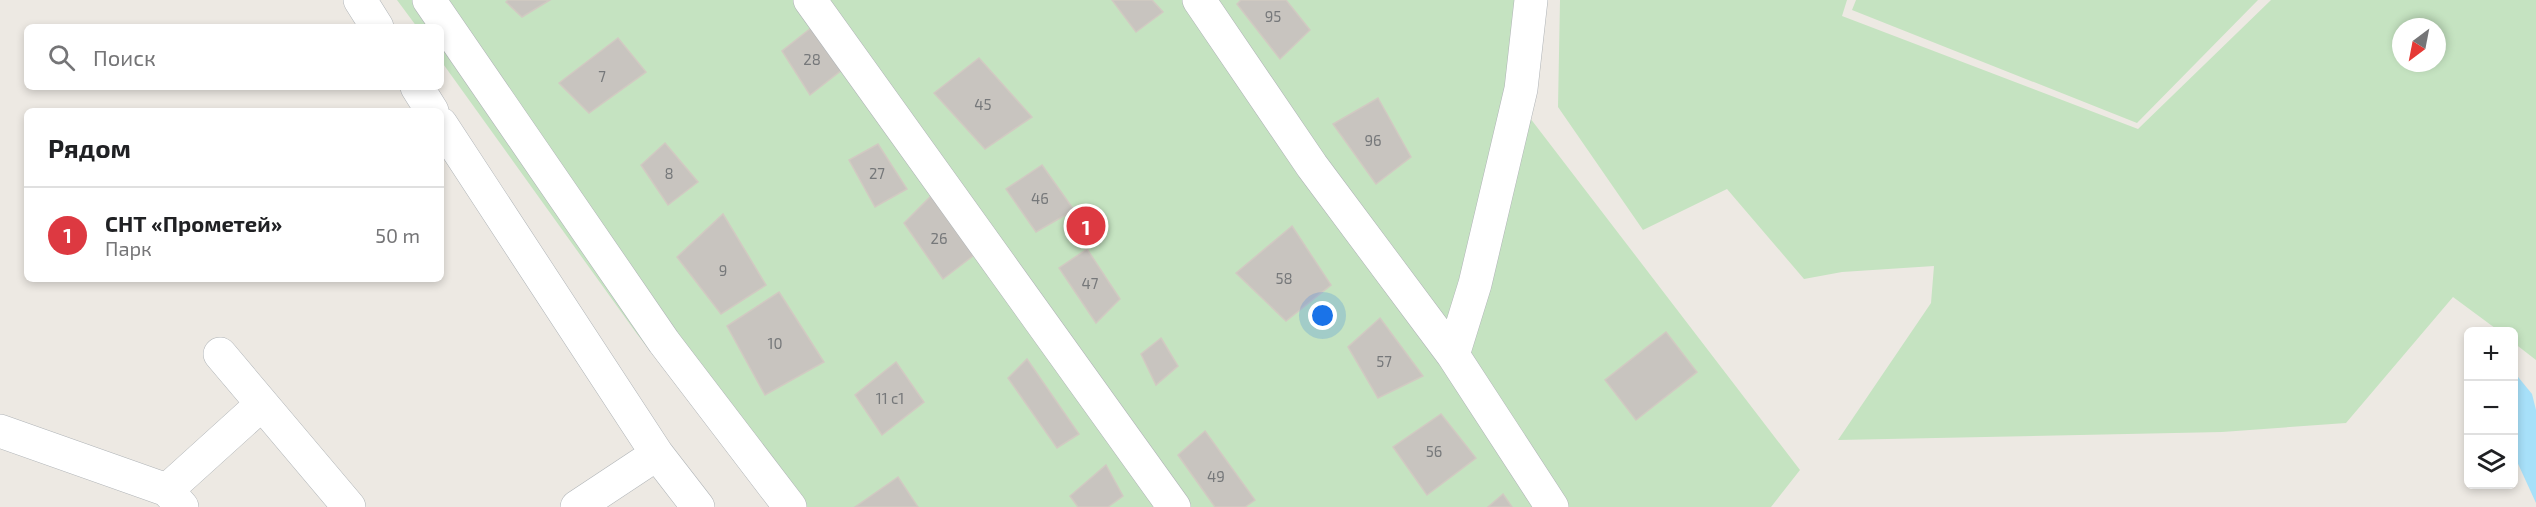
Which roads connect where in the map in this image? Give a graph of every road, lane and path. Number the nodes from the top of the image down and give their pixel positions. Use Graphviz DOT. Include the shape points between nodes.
graph roads {
  1 [pos="360,0"];
  2 [pos="429,0"];
  3 [pos="810,0"];
  4 [pos="1199,0"];
  5 [pos="1532,0"];
  6 [pos="375,24"];
  7 [pos="419,90"];
  8 [pos="430,108"];
  9 [pos="444,129"];
  10 [pos="220,354"];
  11 [pos="1453,355"];
  12 [pos="262,404"];
  13 [pos="0,431"];
  14 [pos="657,454"];
  15 [pos="175,498"];
  16 [pos="349,507"];
  17 [pos="577,507"];
  18 [pos="698,507"];
  19 [pos="790,507"];
  20 [pos="1174,507"];
  21 [pos="1552,507"];
  1 -- 6 [label="street"];
  2 -- 19 [label="street" via="664,342"];
  3 -- 20 [label="street"];
  4 -- 11 [label="street" via="1312,166"];
  5 -- 11 [label="street" via="1521,89 1475,284"];
  7 -- 8 [label="street"];
  9 -- 14 [label="street"];
  10 -- 12 [label="street"];
  11 -- 21 [label="street"];
  12 -- 15 [label="street"];
  12 -- 16 [label="street"];
  13 -- 15 [label="street"];
  14 -- 17 [label="street"];
  14 -- 18 [label="street"];
}
